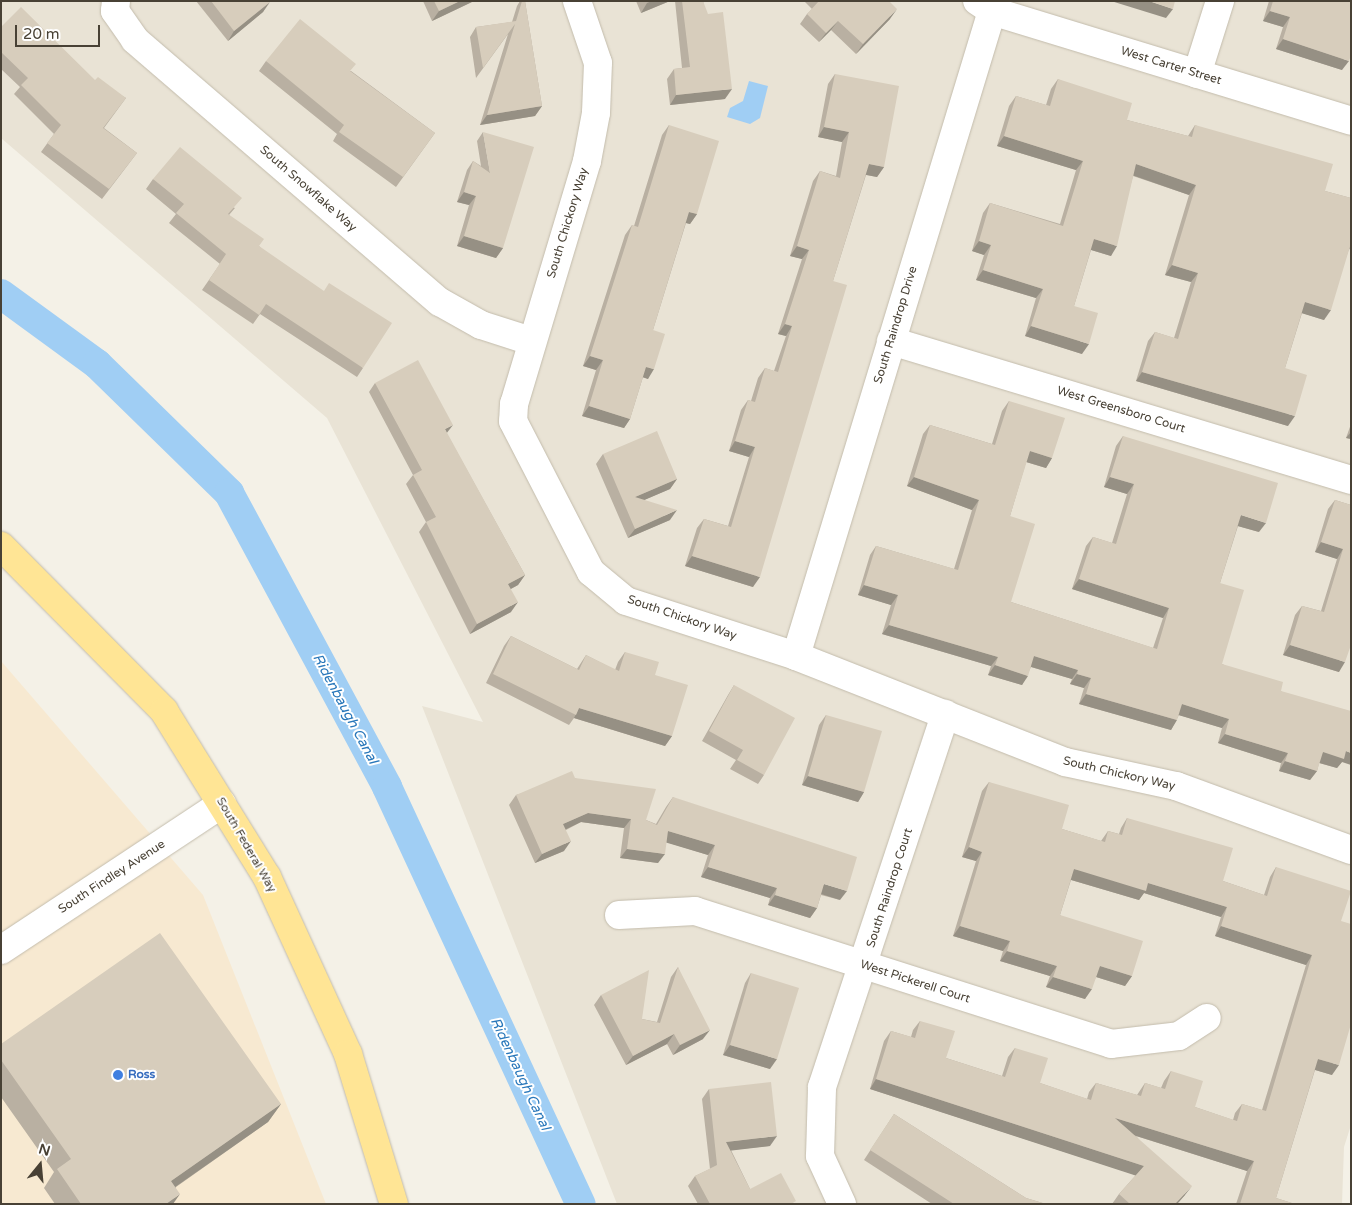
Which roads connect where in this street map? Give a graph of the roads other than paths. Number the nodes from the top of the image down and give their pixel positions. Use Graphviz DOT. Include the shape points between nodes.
graph roads {
  1 [pos="116,1"];
  2 [pos="577,1"];
  3 [pos="1220,1"];
  4 [pos="984,6"];
  5 [pos="1197,74"];
  6 [pos="1351,121"];
  7 [pos="531,341"];
  8 [pos="892,341"];
  9 [pos="1351,480"];
  10 [pos="1,546"];
  11 [pos="796,656"];
  12 [pos="945,714"];
  13 [pos="222,804"];
  14 [pos="1351,850"];
  15 [pos="619,915"];
  16 [pos="1,950"];
  17 [pos="865,966"];
  18 [pos="1207,1018"];
  19 [pos="394,1204"];
  20 [pos="842,1204"];
  1 -- 7 [label="street, South Snowflake Way" via="115,11 135,40 440,302 481,325"];
  2 -- 7 [label="street, South Chickory Way" via="598,64 596,113 587,160"];
  3 -- 5 [label="street"];
  4 -- 5 [label="street, West Carter Street"];
  4 -- 8 [label="street, South Raindrop Drive"];
  5 -- 6 [label="street, West Carter Street"];
  7 -- 11 [label="street, South Chickory Way" via="513,421 591,572 626,601"];
  8 -- 9 [label="street, West Greensboro Court"];
  8 -- 11 [label="street, South Raindrop Drive"];
  10 -- 13 [label="main road, South Federal Way" via="164,711"];
  11 -- 12 [label="street, South Chickory Way"];
  12 -- 14 [label="street, South Chickory Way" via="1065,762 1176,786"];
  12 -- 17 [label="street, South Raindrop Court"];
  13 -- 16 [label="street, South Findley Avenue"];
  13 -- 19 [label="main road, South Federal Way" via="267,877 348,1054"];
  15 -- 17 [label="street, West Pickerell Court" via="695,911"];
  17 -- 18 [label="street, West Pickerell Court" via="1110,1044 1179,1036"];
  17 -- 20 [label="street, South Raindrop Court" via="822,1087 818,1121 820,1156"];
}
